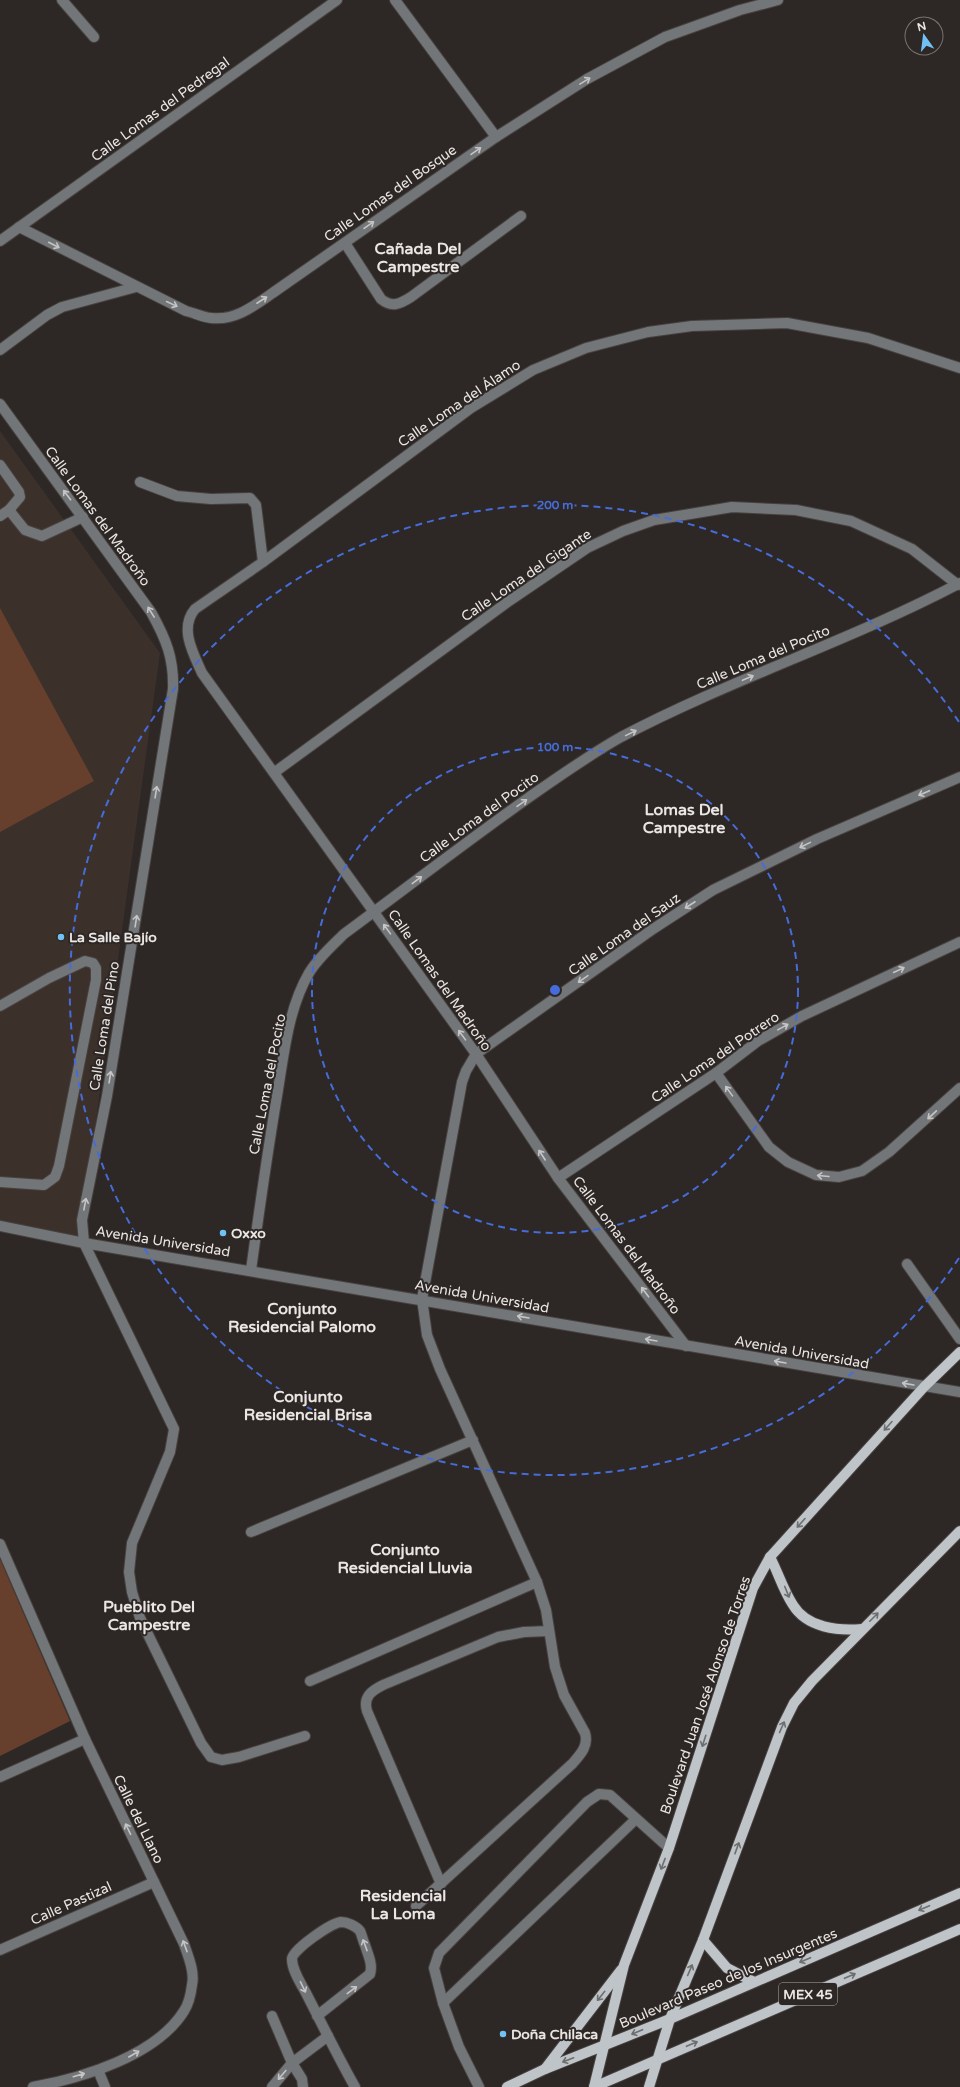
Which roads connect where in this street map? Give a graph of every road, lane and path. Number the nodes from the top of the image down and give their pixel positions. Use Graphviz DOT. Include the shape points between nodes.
graph roads {
  1 [pos="62,0"];
  2 [pos="336,0"];
  3 [pos="395,0"];
  4 [pos="778,0"];
  5 [pos="94,37"];
  6 [pos="496,137"];
  7 [pos="521,216"];
  8 [pos="19,227"];
  9 [pos="0,241"];
  10 [pos="345,243"];
  11 [pos="136,287"];
  12 [pos="0,350"];
  13 [pos="960,368"];
  14 [pos="0,404"];
  15 [pos="0,465"];
  16 [pos="140,482"];
  17 [pos="4,513"];
  18 [pos="83,517"];
  19 [pos="263,562"];
  20 [pos="959,584"];
  21 [pos="187,624"];
  22 [pos="168,647"];
  23 [pos="275,772"];
  24 [pos="960,777"];
  25 [pos="374,912"];
  26 [pos="960,942"];
  27 [pos="0,1006"];
  28 [pos="476,1054"];
  29 [pos="716,1073"];
  30 [pos="960,1088"];
  31 [pos="558,1178"];
  32 [pos="0,1182"];
  33 [pos="0,1226"];
  34 [pos="84,1243"];
  35 [pos="907,1264"];
  36 [pos="251,1270"];
  37 [pos="422,1299"];
  38 [pos="960,1339"];
  39 [pos="686,1346"];
  40 [pos="960,1352"];
  41 [pos="924,1387"];
  42 [pos="960,1392"];
  43 [pos="473,1440"];
  44 [pos="960,1531"];
  45 [pos="251,1532"];
  46 [pos="0,1544"];
  47 [pos="770,1557"];
  48 [pos="537,1582"];
  49 [pos="862,1629"];
  50 [pos="549,1632"];
  51 [pos="310,1681"];
  52 [pos="305,1736"];
  53 [pos="85,1739"];
  54 [pos="0,1777"];
  55 [pos="636,1819"];
  56 [pos="669,1848"];
  57 [pos="154,1882"];
  58 [pos="441,1884"];
  59 [pos="960,1893"];
  60 [pos="416,1906"];
  61 [pos="960,1929"];
  62 [pos="703,1940"];
  63 [pos="0,1950"];
  64 [pos="624,1965"];
  65 [pos="754,1982"];
  66 [pos="443,2003"];
  67 [pos="272,2016"];
  68 [pos="318,2016"];
  69 [pos="670,2018"];
  70 [pos="328,2036"];
  71 [pos="604,2046"];
  72 [pos="656,2060"];
  73 [pos="292,2063"];
  74 [pos="545,2069"];
  75 [pos="98,2070"];
  76 [pos="33,2087"];
  77 [pos="105,2087"];
  78 [pos="272,2087"];
  79 [pos="303,2087"];
  80 [pos="355,2087"];
  81 [pos="479,2087"];
  82 [pos="507,2087"];
  83 [pos="594,2087"];
  84 [pos="649,2087"];
  1 -- 5 [label="street"];
  2 -- 8 [label="street, Calle Lomas del Pedregal"];
  3 -- 6 [label="street"];
  6 -- 4 [label="street, Calle Lomas del Bosque, one-way" via="587,79 665,38 740,10"];
  10 -- 6 [label="street, Calle Lomas del Bosque, one-way"];
  7 -- 10 [label="street" via="411,297 392,305 381,299"];
  8 -- 9 [label="street, Calle Lomas del Pedregal"];
  8 -- 11 [label="street, Calle Lomas del Bosque, one-way"];
  11 -- 10 [label="street, Calle Lomas del Bosque, one-way" via="186,311 211,318 228,317 244,312"];
  11 -- 12 [label="street" via="62,307 47,314"];
  13 -- 19 [label="street, Calle Loma del Álamo" via="868,338 787,323 692,326 648,332 586,348 533,370 471,408"];
  18 -- 14 [label="street, Calle Lomas del Madroño, one-way"];
  15 -- 17 [label="street" via="20,495"];
  16 -- 19 [label="street" via="177,496 212,499 250,498 256,505"];
  17 -- 18 [label="street" via="26,530 42,536"];
  22 -- 18 [label="street, Calle Lomas del Madroño, one-way" via="151,612"];
  19 -- 21 [label="street, Calle Loma del Álamo" via="195,609"];
  20 -- 23 [label="street, Calle Loma del Gigante" via="912,549 851,521 796,510 732,507 654,520 587,548 509,601"];
  25 -- 20 [label="street, Calle Loma del Pocito, one-way" via="494,823 619,738 690,703 870,626"];
  21 -- 23 [label="street, Calle Lomas del Madroño" via="193,653 202,673"];
  34 -- 22 [label="street, Calle Loma del Pino, one-way" via="82,1220 107,1096 173,689 174,670"];
  23 -- 25 [label="street, Calle Lomas del Madroño"];
  24 -- 28 [label="street, Calle Loma del Sauz, one-way" via="817,839 713,890 653,929"];
  28 -- 25 [label="street, Calle Lomas del Madroño, one-way"];
  25 -- 36 [label="street, Calle Loma del Pocito" via="344,934 323,954 310,972 299,995 286,1039"];
  29 -- 26 [label="street, Calle Loma del Potrero, one-way" via="758,1041 802,1016"];
  27 -- 32 [label="street" via="49,978 85,962 92,963 96,968 96,980 55,1177 44,1185"];
  31 -- 28 [label="street, Calle Lomas del Madroño, one-way"];
  28 -- 37 [label="street, Calle Loma del Sauz" via="462,1082"];
  30 -- 29 [label="street, one-way" via="889,1152 862,1171 839,1177 816,1175 788,1162 774,1150"];
  29 -- 31 [label="street, Calle Loma del Potrero"];
  39 -- 31 [label="street, Calle Lomas del Madroño, one-way"];
  33 -- 34 [label="street, Avenida Universidad"];
  34 -- 36 [label="street, Avenida Universidad"];
  34 -- 52 [label="street" via="174,1429 170,1452 132,1543 128,1572 140,1618 201,1743 211,1757 222,1760 239,1757"];
  35 -- 38 [label="street"];
  36 -- 37 [label="street, Avenida Universidad"];
  39 -- 37 [label="street, Avenida Universidad, one-way"];
  37 -- 43 [label="street, Calle Loma del Sauz" via="427,1335"];
  41 -- 39 [label="street, Avenida Universidad, one-way"];
  40 -- 41 [label="main road, Boulevard Juan José Alonso de Torres"];
  41 -- 42 [label="street, Avenida Universidad"];
  41 -- 47 [label="main road, Boulevard Juan José Alonso de Torres, one-way"];
  43 -- 45 [label="street"];
  43 -- 48 [label="street, Calle Loma del Sauz"];
  49 -- 44 [label="main road, one-way"];
  46 -- 53 [label="street, Calle del Llano"];
  47 -- 49 [label="main road, one-way" via="793,1605 802,1616 844,1631"];
  47 -- 56 [label="main road, Boulevard Juan José Alonso de Torres, one-way" via="753,1588"];
  48 -- 50 [label="street, Calle Loma del Sauz" via="546,1610"];
  48 -- 51 [label="street"];
  62 -- 49 [label="main road, one-way" via="782,1727 794,1703"];
  50 -- 58 [label="street, Calle Loma del Sauz" via="555,1667 564,1695 585,1733 585,1746 572,1764"];
  50 -- 58 [label="street" via="524,1632 498,1637 382,1685 372,1691 366,1700 367,1711"];
  53 -- 54 [label="street"];
  57 -- 53 [label="street, Calle del Llano, one-way"];
  55 -- 56 [label="street"];
  55 -- 66 [label="street"];
  55 -- 66 [label="street" via="610,1795 599,1794 587,1802 439,1954 434,1968"];
  56 -- 64 [label="main road, Boulevard Juan José Alonso de Torres, one-way"];
  57 -- 63 [label="street, Calle Pastizal"];
  75 -- 57 [label="street, Calle del Llano, one-way" via="132,2056 168,2032 185,2011 193,1984 191,1967 184,1944"];
  58 -- 60 [label="street, Calle Loma del Sauz"];
  59 -- 65 [label="main road, Boulevard Paseo de los Insurgentes / MEX 45, one-way"];
  72 -- 61 [label="main road, MEX 45, one-way"];
  62 -- 65 [label="main road" via="727,1968"];
  69 -- 62 [label="main road, one-way"];
  64 -- 71 [label="main road, Boulevard Juan José Alonso de Torres"];
  64 -- 74 [label="main road, one-way"];
  65 -- 69 [label="main road, Boulevard Paseo de los Insurgentes / MEX 45"];
  66 -- 81 [label="street"];
  67 -- 73 [label="street"];
  68 -- 68 [label="street, one-way" via="370,1974 372,1967 359,1931 343,1922 332,1924 293,1953 292,1958 298,1976"];
  68 -- 70 [label="street"];
  69 -- 71 [label="main road, Boulevard Paseo de los Insurgentes / MEX 45, one-way"];
  69 -- 72 [label="main road"];
  70 -- 73 [label="street"];
  70 -- 80 [label="street"];
  71 -- 74 [label="main road, Boulevard Paseo de los Insurgentes / MEX 45, one-way"];
  71 -- 83 [label="main road, Boulevard Juan José Alonso de Torres"];
  72 -- 83 [label="main road, MEX 45"];
  72 -- 84 [label="main road"];
  73 -- 78 [label="street, one-way"];
  73 -- 79 [label="street" via="302,2079"];
  74 -- 82 [label="main road, Boulevard Paseo de los Insurgentes / MEX 45"];
  76 -- 75 [label="street, Calle del Llano, one-way"];
  75 -- 77 [label="street"];
}
